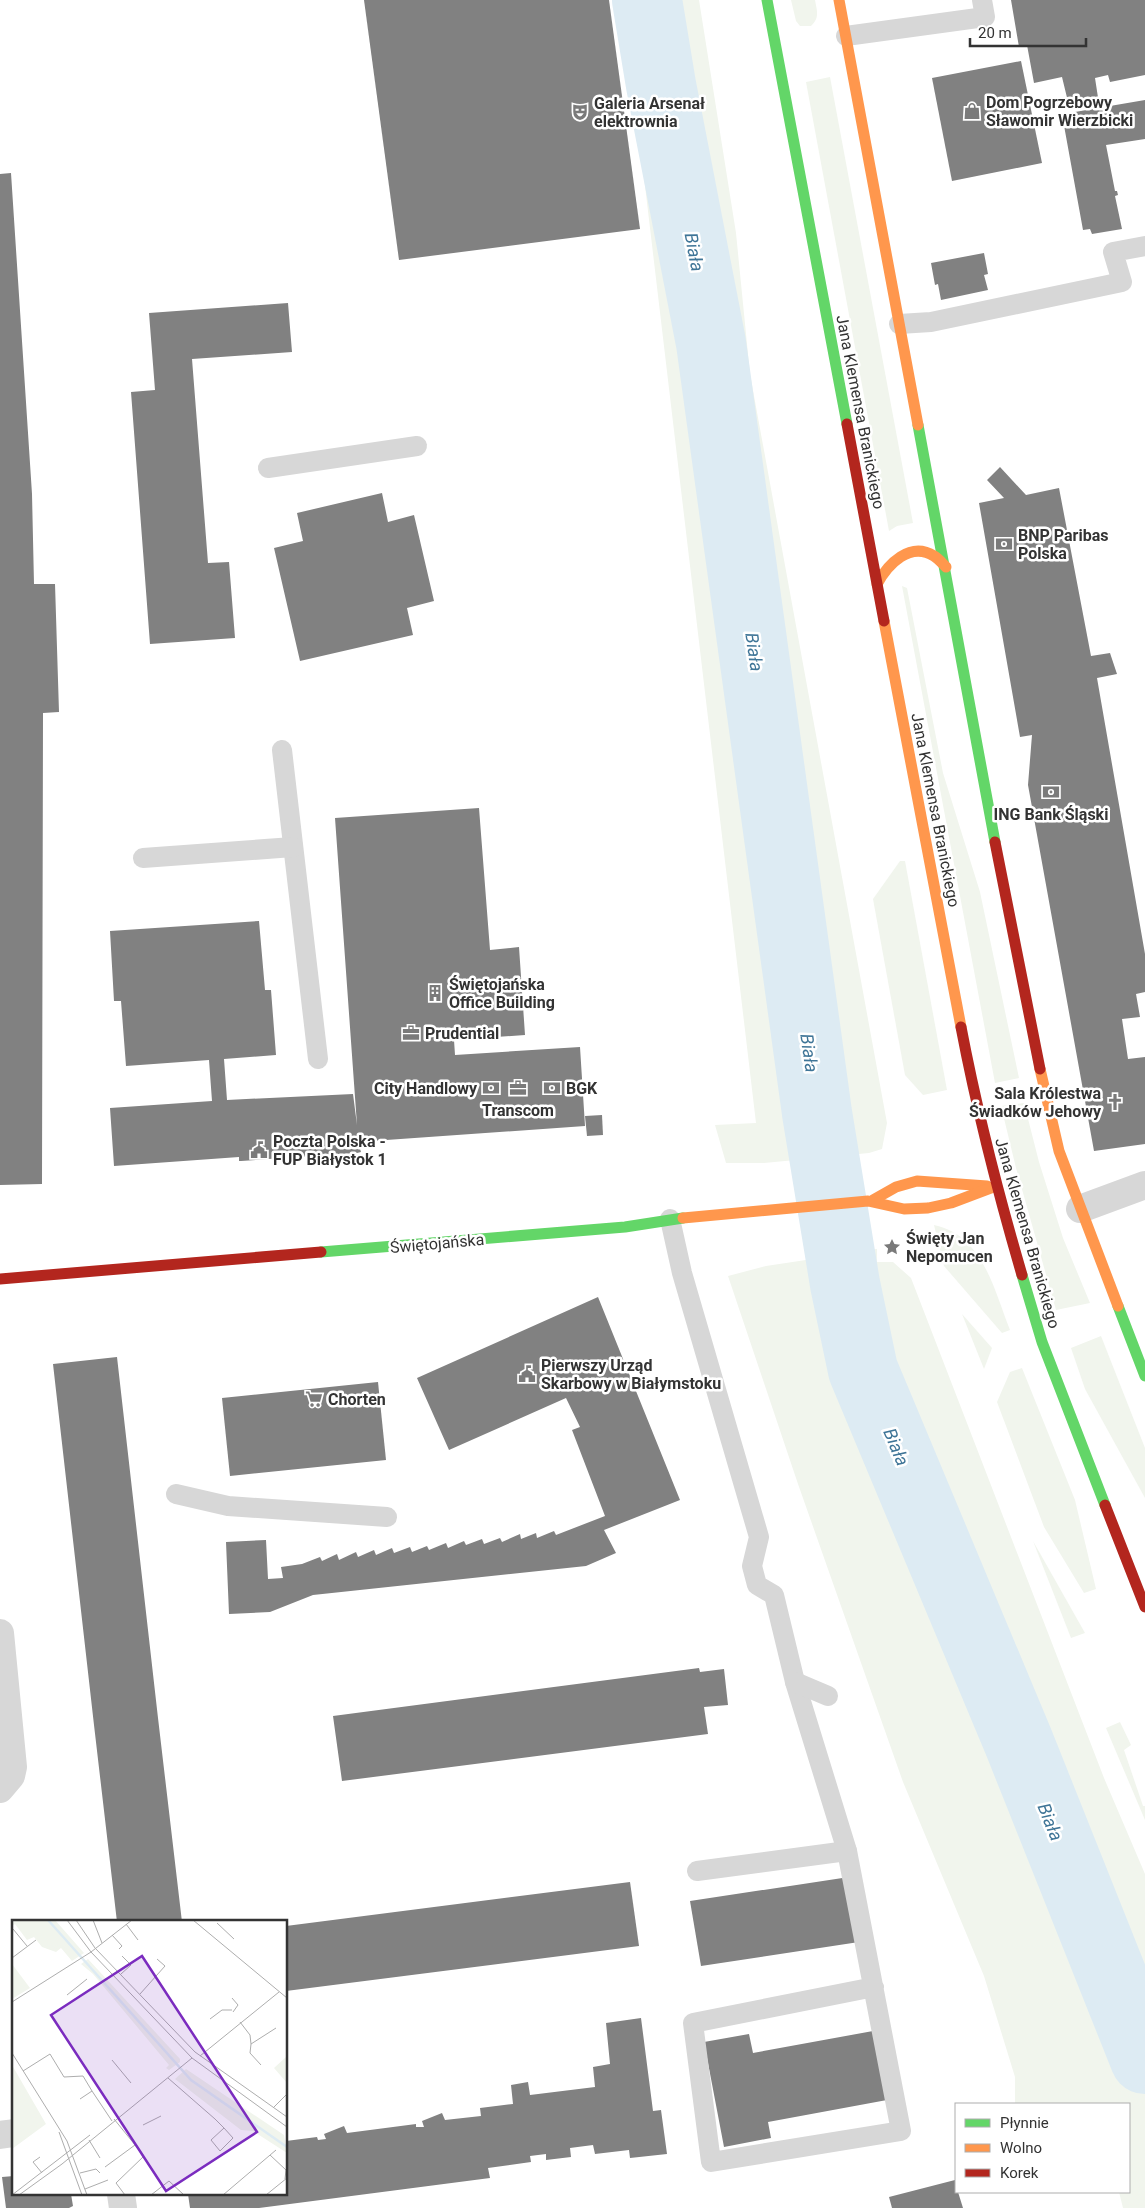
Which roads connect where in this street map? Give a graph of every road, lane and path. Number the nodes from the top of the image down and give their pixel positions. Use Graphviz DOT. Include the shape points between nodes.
graph roads {
  1 [pos="767,0"];
  2 [pos="840,0"];
  3 [pos="982,0"];
  4 [pos="846,36"];
  5 [pos="1145,246"];
  6 [pos="899,324"];
  7 [pos="416,446"];
  8 [pos="268,468"];
  9 [pos="946,567"];
  10 [pos="876,584"];
  11 [pos="282,750"];
  12 [pos="293,846"];
  13 [pos="143,858"];
  14 [pos="318,1059"];
  15 [pos="1145,1185"];
  16 [pos="996,1186"];
  17 [pos="873,1200"];
  18 [pos="1080,1209"];
  19 [pos="670,1219"];
  20 [pos="0,1279"];
  21 [pos="1145,1376"];
  22 [pos="176,1494"];
  23 [pos="387,1517"];
  24 [pos="1145,1607"];
  25 [pos="0,1633"];
  26 [pos="795,1682"];
  27 [pos="828,1696"];
  28 [pos="0,1789"];
  29 [pos="848,1851"];
  30 [pos="697,1871"];
  31 [pos="874,1987"];
  1 -- 10 [label="main road, Jana Klemensa Branickiego"];
  2 -- 4 [label="main road"];
  3 -- 4 [label="lane" via="985,16"];
  4 -- 6 [label="main road"];
  5 -- 6 [label="lane" via="1113,252 1122,282 931,322"];
  6 -- 9 [label="main road"];
  7 -- 8 [label="lane"];
  9 -- 10 [label="main road" via="933,555 919,551 905,554 893,560"];
  9 -- 18 [label="main road" via="1043,1085 1059,1150"];
  10 -- 16 [label="main road, Jana Klemensa Branickiego" via="975,1100"];
  11 -- 12 [label="lane"];
  12 -- 13 [label="lane"];
  12 -- 14 [label="lane"];
  15 -- 18 [label="street"];
  16 -- 17 [label="main road, Świętojańska" via="917,1181 896,1187"];
  16 -- 17 [label="main road, Świętojańska" via="947,1205 922,1210 902,1209"];
  16 -- 24 [label="main road, Jana Klemensa Branickiego" via="1042,1342"];
  17 -- 19 [label="main road, Świętojańska"];
  18 -- 21 [label="main road"];
  19 -- 20 [label="main road, Świętojańska" via="625,1227"];
  19 -- 26 [label="lane" via="682,1273 759,1536 752,1566 754,1578 757,1586 774,1595"];
  22 -- 23 [label="lane" via="228,1506"];
  25 -- 28 [label="street" via="13,1767 11,1776"];
  26 -- 27 [label="lane"];
  26 -- 29 [label="lane"];
  29 -- 30 [label="lane"];
  29 -- 31 [label="lane"];
  31 -- 31 [label="lane" via="693,2023 710,2162 901,2130"];
}
